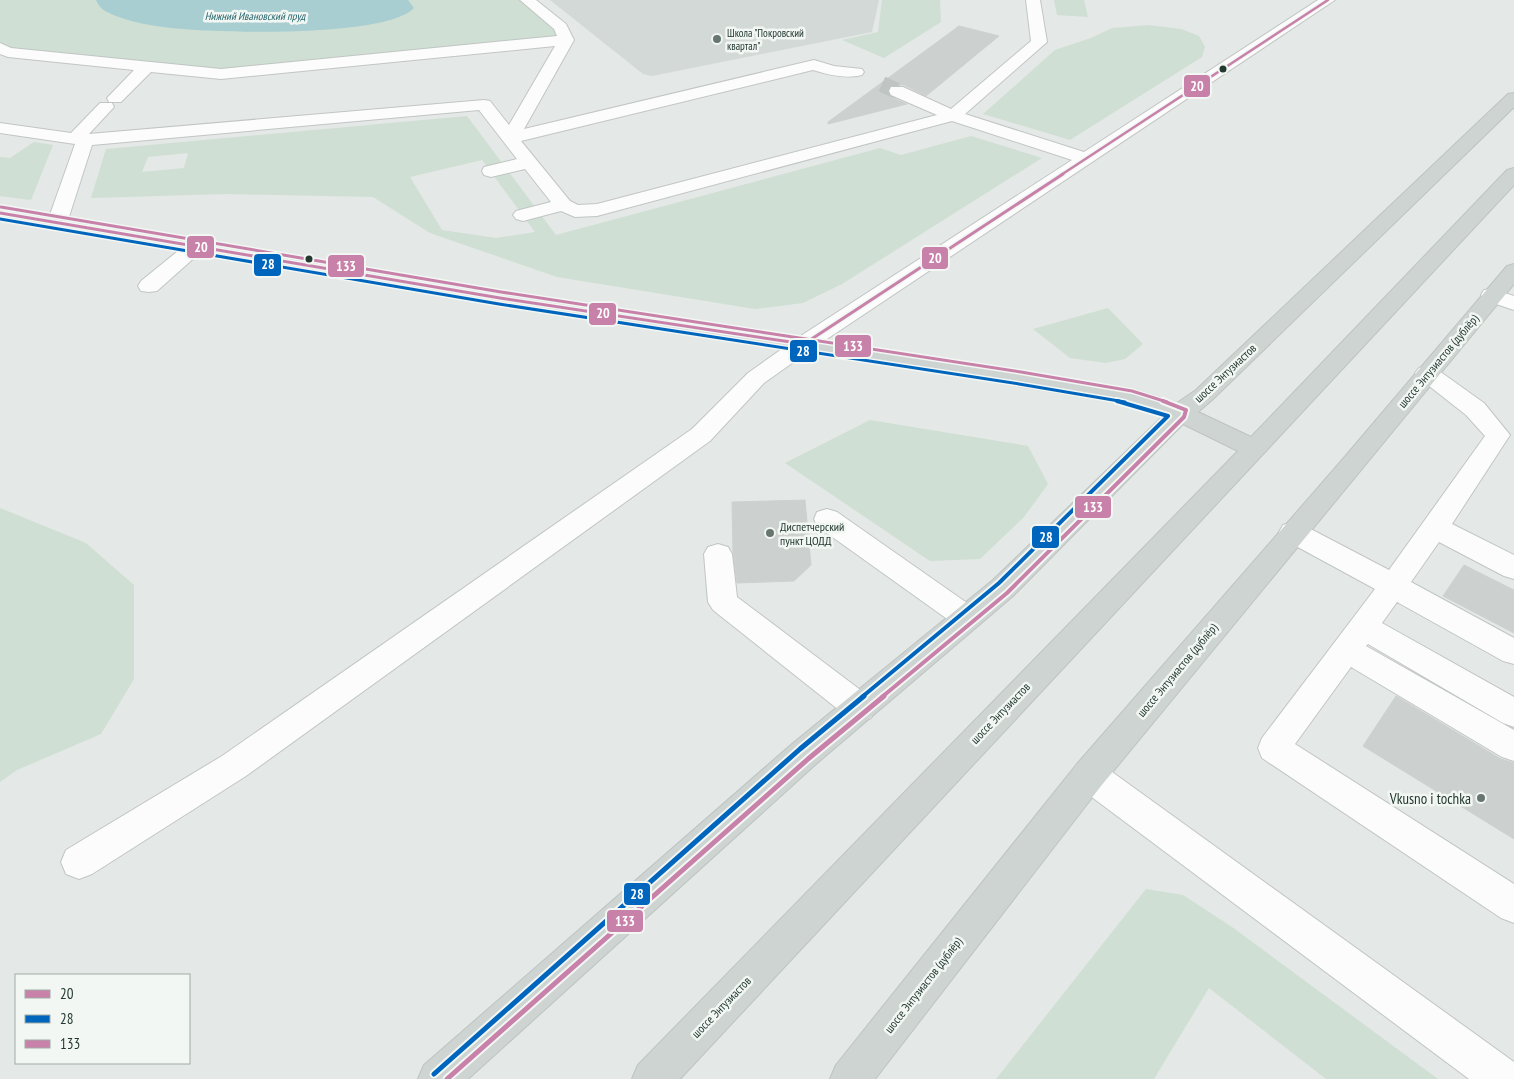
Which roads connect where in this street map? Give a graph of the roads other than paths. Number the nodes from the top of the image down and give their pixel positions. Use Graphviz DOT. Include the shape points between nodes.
graph roads {
  1 [pos="527,0"];
  2 [pos="1033,0"];
  3 [pos="1328,0"];
  4 [pos="566,40"];
  5 [pos="0,48"];
  6 [pos="146,66"];
  7 [pos="856,72"];
  8 [pos="898,91"];
  9 [pos="1514,98"];
  10 [pos="952,116"];
  11 [pos="0,128"];
  12 [pos="510,138"];
  13 [pos="80,139"];
  14 [pos="1087,159"];
  15 [pos="529,162"];
  16 [pos="491,171"];
  17 [pos="1514,174"];
  18 [pos="563,205"];
  19 [pos="0,213"];
  20 [pos="523,216"];
  21 [pos="57,222"];
  22 [pos="196,246"];
  23 [pos="1514,270"];
  24 [pos="149,286"];
  25 [pos="1503,299"];
  26 [pos="804,344"];
  27 [pos="1427,373"];
  28 [pos="1180,413"];
  29 [pos="1506,438"];
  30 [pos="1255,449"];
  31 [pos="827,519"];
  32 [pos="1435,528"];
  33 [pos="1293,532"];
  34 [pos="718,554"];
  35 [pos="1514,568"];
  36 [pos="1392,586"];
  37 [pos="968,618"];
  38 [pos="1355,639"];
  39 [pos="1514,652"];
  40 [pos="860,708"];
  41 [pos="1514,713"];
  42 [pos="1514,747"];
  43 [pos="1089,775"];
  44 [pos="79,862"];
  45 [pos="1514,905"];
  46 [pos="876,1062"];
  47 [pos="438,1079"];
  48 [pos="652,1079"];
  49 [pos="850,1079"];
  50 [pos="1503,1079"];
  1 -- 4 [label="street" via="561,28"];
  2 -- 10 [label="street" via="1039,42"];
  3 -- 14 [label="street"];
  4 -- 6 [label="street" via="221,74"];
  4 -- 12 [label="street"];
  5 -- 6 [label="street" via="8,52"];
  6 -- 13 [label="street"];
  7 -- 12 [label="street" via="832,71 808,59"];
  8 -- 10 [label="street"];
  9 -- 28 [label="main road, шоссе Энтузиастов" via="1204,395"];
  10 -- 14 [label="street"];
  10 -- 18 [label="street" via="597,210 575,211"];
  11 -- 13 [label="street"];
  12 -- 13 [label="street" via="484,105"];
  12 -- 15 [label="street"];
  13 -- 21 [label="street"];
  14 -- 26 [label="street"];
  15 -- 16 [label="street"];
  15 -- 18 [label="street"];
  17 -- 30 [label="main road, шоссе Энтузиастов" via="1272,427"];
  18 -- 20 [label="street"];
  19 -- 21 [label="main road"];
  21 -- 22 [label="main road"];
  22 -- 24 [label="street"];
  22 -- 26 [label="main road" via="500,298"];
  23 -- 25 [label="main road, шоссе Энтузиастов (дублёр)"];
  25 -- 27 [label="main road, шоссе Энтузиастов (дублёр)"];
  26 -- 28 [label="main road" via="1131,397"];
  26 -- 44 [label="street" via="756,378 701,434 234,766"];
  27 -- 29 [label="street"];
  27 -- 33 [label="main road, шоссе Энтузиастов (дублёр)"];
  28 -- 30 [label="main road"];
  28 -- 37 [label="main road, шоссе Энтузиастов" via="1003,588"];
  29 -- 32 [label="street"];
  30 -- 48 [label="main road, шоссе Энтузиастов"];
  31 -- 37 [label="street"];
  32 -- 35 [label="street"];
  32 -- 36 [label="street"];
  33 -- 36 [label="street"];
  33 -- 43 [label="main road, шоссе Энтузиастов (дублёр)"];
  34 -- 40 [label="street" via="723,602"];
  36 -- 38 [label="street"];
  36 -- 39 [label="street"];
  37 -- 40 [label="main road, шоссе Энтузиастов"];
  38 -- 41 [label="street"];
  38 -- 42 [label="street"];
  38 -- 45 [label="street" via="1274,748"];
  40 -- 47 [label="main road, шоссе Энтузиастов"];
  43 -- 46 [label="main road, шоссе Энтузиастов (дублёр)"];
  43 -- 50 [label="street"];
  46 -- 49 [label="main road, шоссе Энтузиастов (дублёр)"];
}
